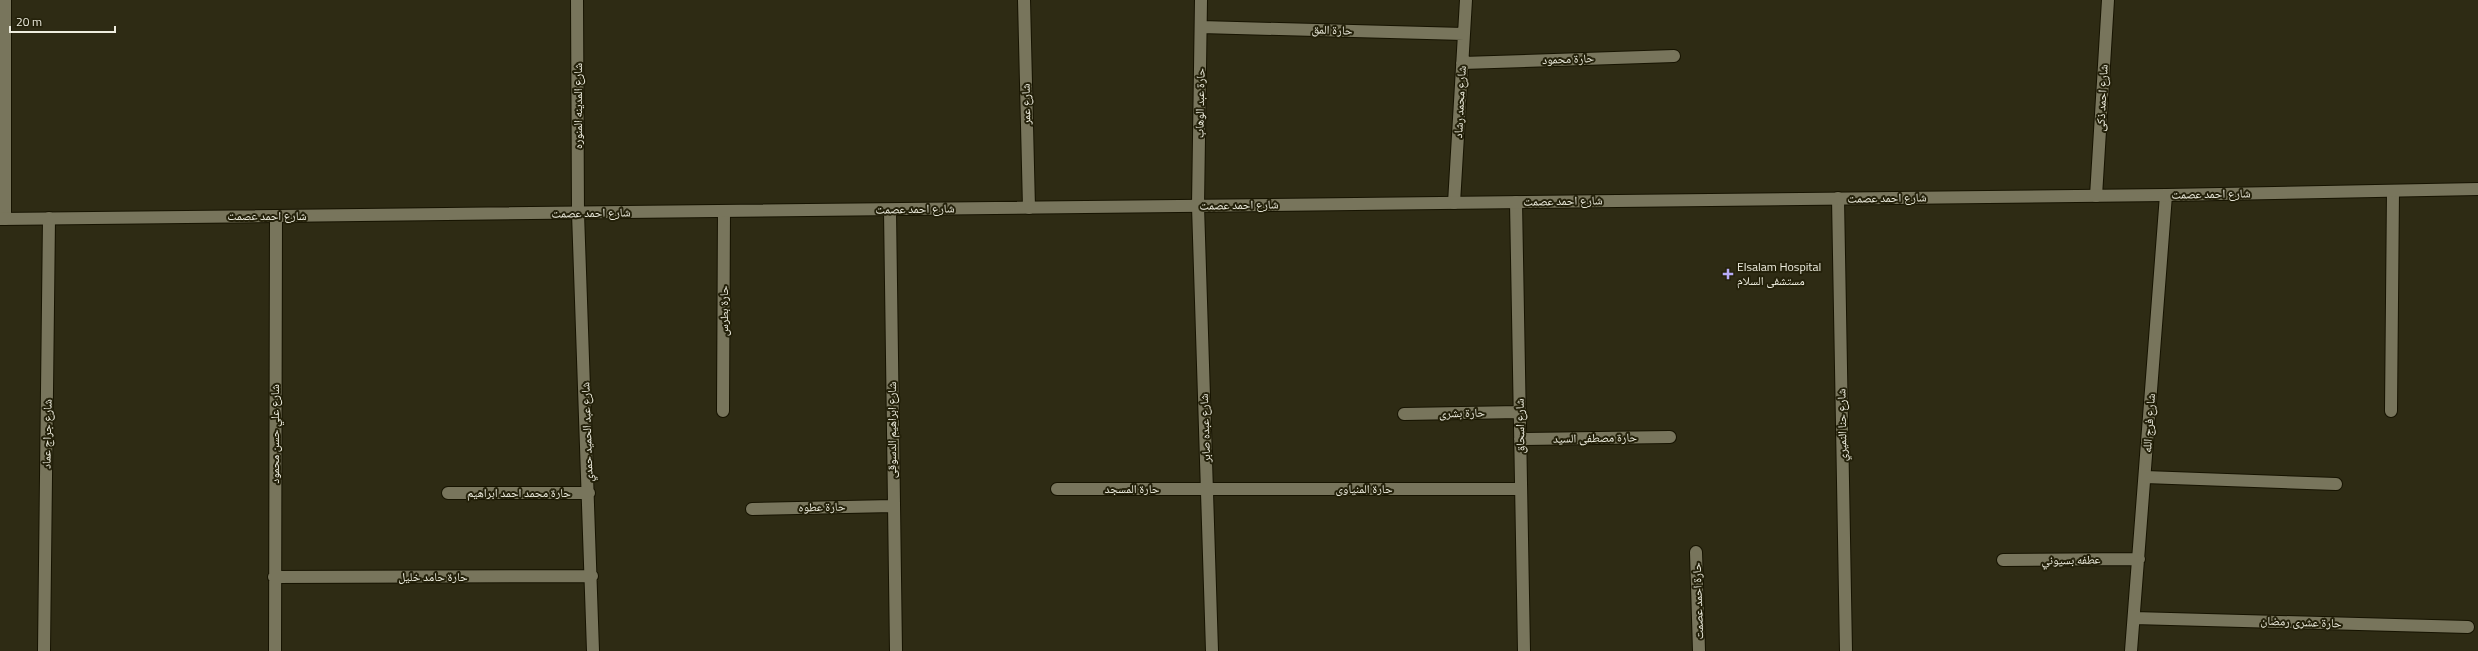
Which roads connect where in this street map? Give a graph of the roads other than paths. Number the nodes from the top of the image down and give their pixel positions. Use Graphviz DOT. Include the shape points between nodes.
graph roads {
  1 [pos="5,0"];
  2 [pos="578,0"];
  3 [pos="1024,0"];
  4 [pos="1201,0"];
  5 [pos="1466,0"];
  6 [pos="2108,0"];
  7 [pos="1201,27"];
  8 [pos="1464,34"];
  9 [pos="1674,56"];
  10 [pos="1462,63"];
  11 [pos="2478,189"];
  12 [pos="2393,190"];
  13 [pos="2096,196"];
  14 [pos="2166,196"];
  15 [pos="1838,198"];
  16 [pos="1516,202"];
  17 [pos="1454,203"];
  18 [pos="1198,206"];
  19 [pos="1028,208"];
  20 [pos="890,210"];
  21 [pos="724,211"];
  22 [pos="578,213"];
  23 [pos="276,216"];
  24 [pos="49,218"];
  25 [pos="3,219"];
  26 [pos="723,411"];
  27 [pos="2391,411"];
  28 [pos="1520,412"];
  29 [pos="1404,414"];
  30 [pos="1670,437"];
  31 [pos="1520,438"];
  32 [pos="2145,477"];
  33 [pos="2336,484"];
  34 [pos="1057,489"];
  35 [pos="1207,489"];
  36 [pos="1521,489"];
  37 [pos="448,493"];
  38 [pos="589,493"];
  39 [pos="892,506"];
  40 [pos="752,509"];
  41 [pos="1696,552"];
  42 [pos="2139,559"];
  43 [pos="2003,560"];
  44 [pos="592,576"];
  45 [pos="274,577"];
  46 [pos="2134,618"];
  47 [pos="2468,627"];
  48 [pos="44,651"];
  49 [pos="275,651"];
  50 [pos="594,651"];
  51 [pos="896,651"];
  52 [pos="1212,651"];
  53 [pos="1524,651"];
  54 [pos="1699,651"];
  55 [pos="1846,651"];
  56 [pos="2131,651"];
  1 -- 25 [label="street"];
  2 -- 22 [label="street, شارع المدينه المنوره"];
  3 -- 19 [label="street, شارع عمر"];
  4 -- 7 [label="street, حارة عبد الوهاب"];
  5 -- 8 [label="street, شارع محمد رشاد"];
  6 -- 13 [label="street, شارع احمد ذكى"];
  7 -- 8 [label="street, حارة المق"];
  7 -- 18 [label="street, حارة عبد الوهاب"];
  8 -- 10 [label="street, شارع محمد رشاد"];
  9 -- 10 [label="street, حارة محمود"];
  10 -- 17 [label="street, شارع محمد رشاد"];
  11 -- 12 [label="street, شارع احمد عصمت"];
  12 -- 14 [label="street, شارع احمد عصمت"];
  12 -- 27 [label="street"];
  13 -- 14 [label="street, شارع احمد عصمت"];
  13 -- 15 [label="street, شارع احمد عصمت"];
  14 -- 32 [label="street, شارع فرج الله"];
  15 -- 16 [label="street, شارع احمد عصمت"];
  15 -- 55 [label="street, شارع حنا النميري"];
  16 -- 17 [label="street, شارع احمد عصمت"];
  16 -- 28 [label="street, شارع اسحاق"];
  17 -- 18 [label="street, شارع احمد عصمت"];
  18 -- 19 [label="street, شارع احمد عصمت"];
  18 -- 35 [label="street, شارع عبده صابر"];
  19 -- 20 [label="street, شارع احمد عصمت"];
  20 -- 21 [label="street, شارع احمد عصمت"];
  20 -- 39 [label="street, شارع ابراهيم الدسوقى"];
  21 -- 22 [label="street, شارع احمد عصمت"];
  21 -- 26 [label="street, حارة بطرس"];
  22 -- 23 [label="street, شارع احمد عصمت"];
  22 -- 38 [label="street, شارع عبد الحميد حمدي"];
  23 -- 24 [label="street, شارع احمد عصمت"];
  23 -- 45 [label="street, شارع علي حسن محمود"];
  24 -- 25 [label="street, شارع احمد عصمت"];
  24 -- 48 [label="street, شارع جراج عماد"];
  28 -- 29 [label="street, حارة بشرى"];
  28 -- 31 [label="street, شارع اسحاق"];
  30 -- 31 [label="street, حارة مصطفى السيد"];
  31 -- 36 [label="street, شارع اسحاق"];
  32 -- 33 [label="street"];
  32 -- 42 [label="street, شارع فرج الله"];
  34 -- 35 [label="street, حارة المسجد"];
  35 -- 36 [label="street, حارة المنياوى"];
  35 -- 52 [label="street, شارع عبده صابر"];
  36 -- 53 [label="street, شارع اسحاق"];
  37 -- 38 [label="street, حارة محمد احمد ابراهيم"];
  38 -- 44 [label="street, شارع عبد الحميد حمدي"];
  39 -- 40 [label="street, حارة عطوه"];
  39 -- 51 [label="street, شارع ابراهيم الدسوقى"];
  41 -- 54 [label="street, حارة احمد عصمت"];
  42 -- 43 [label="street, عطفه بسيوني"];
  42 -- 46 [label="street, شارع فرج الله"];
  44 -- 45 [label="street, حارة حامد خليل"];
  44 -- 50 [label="street, شارع عبد الحميد حمدي"];
  45 -- 49 [label="street, شارع علي حسن محمود"];
  46 -- 47 [label="street, حارة عشرى رمضان"];
  46 -- 56 [label="street, شارع فرج الله"];
}
